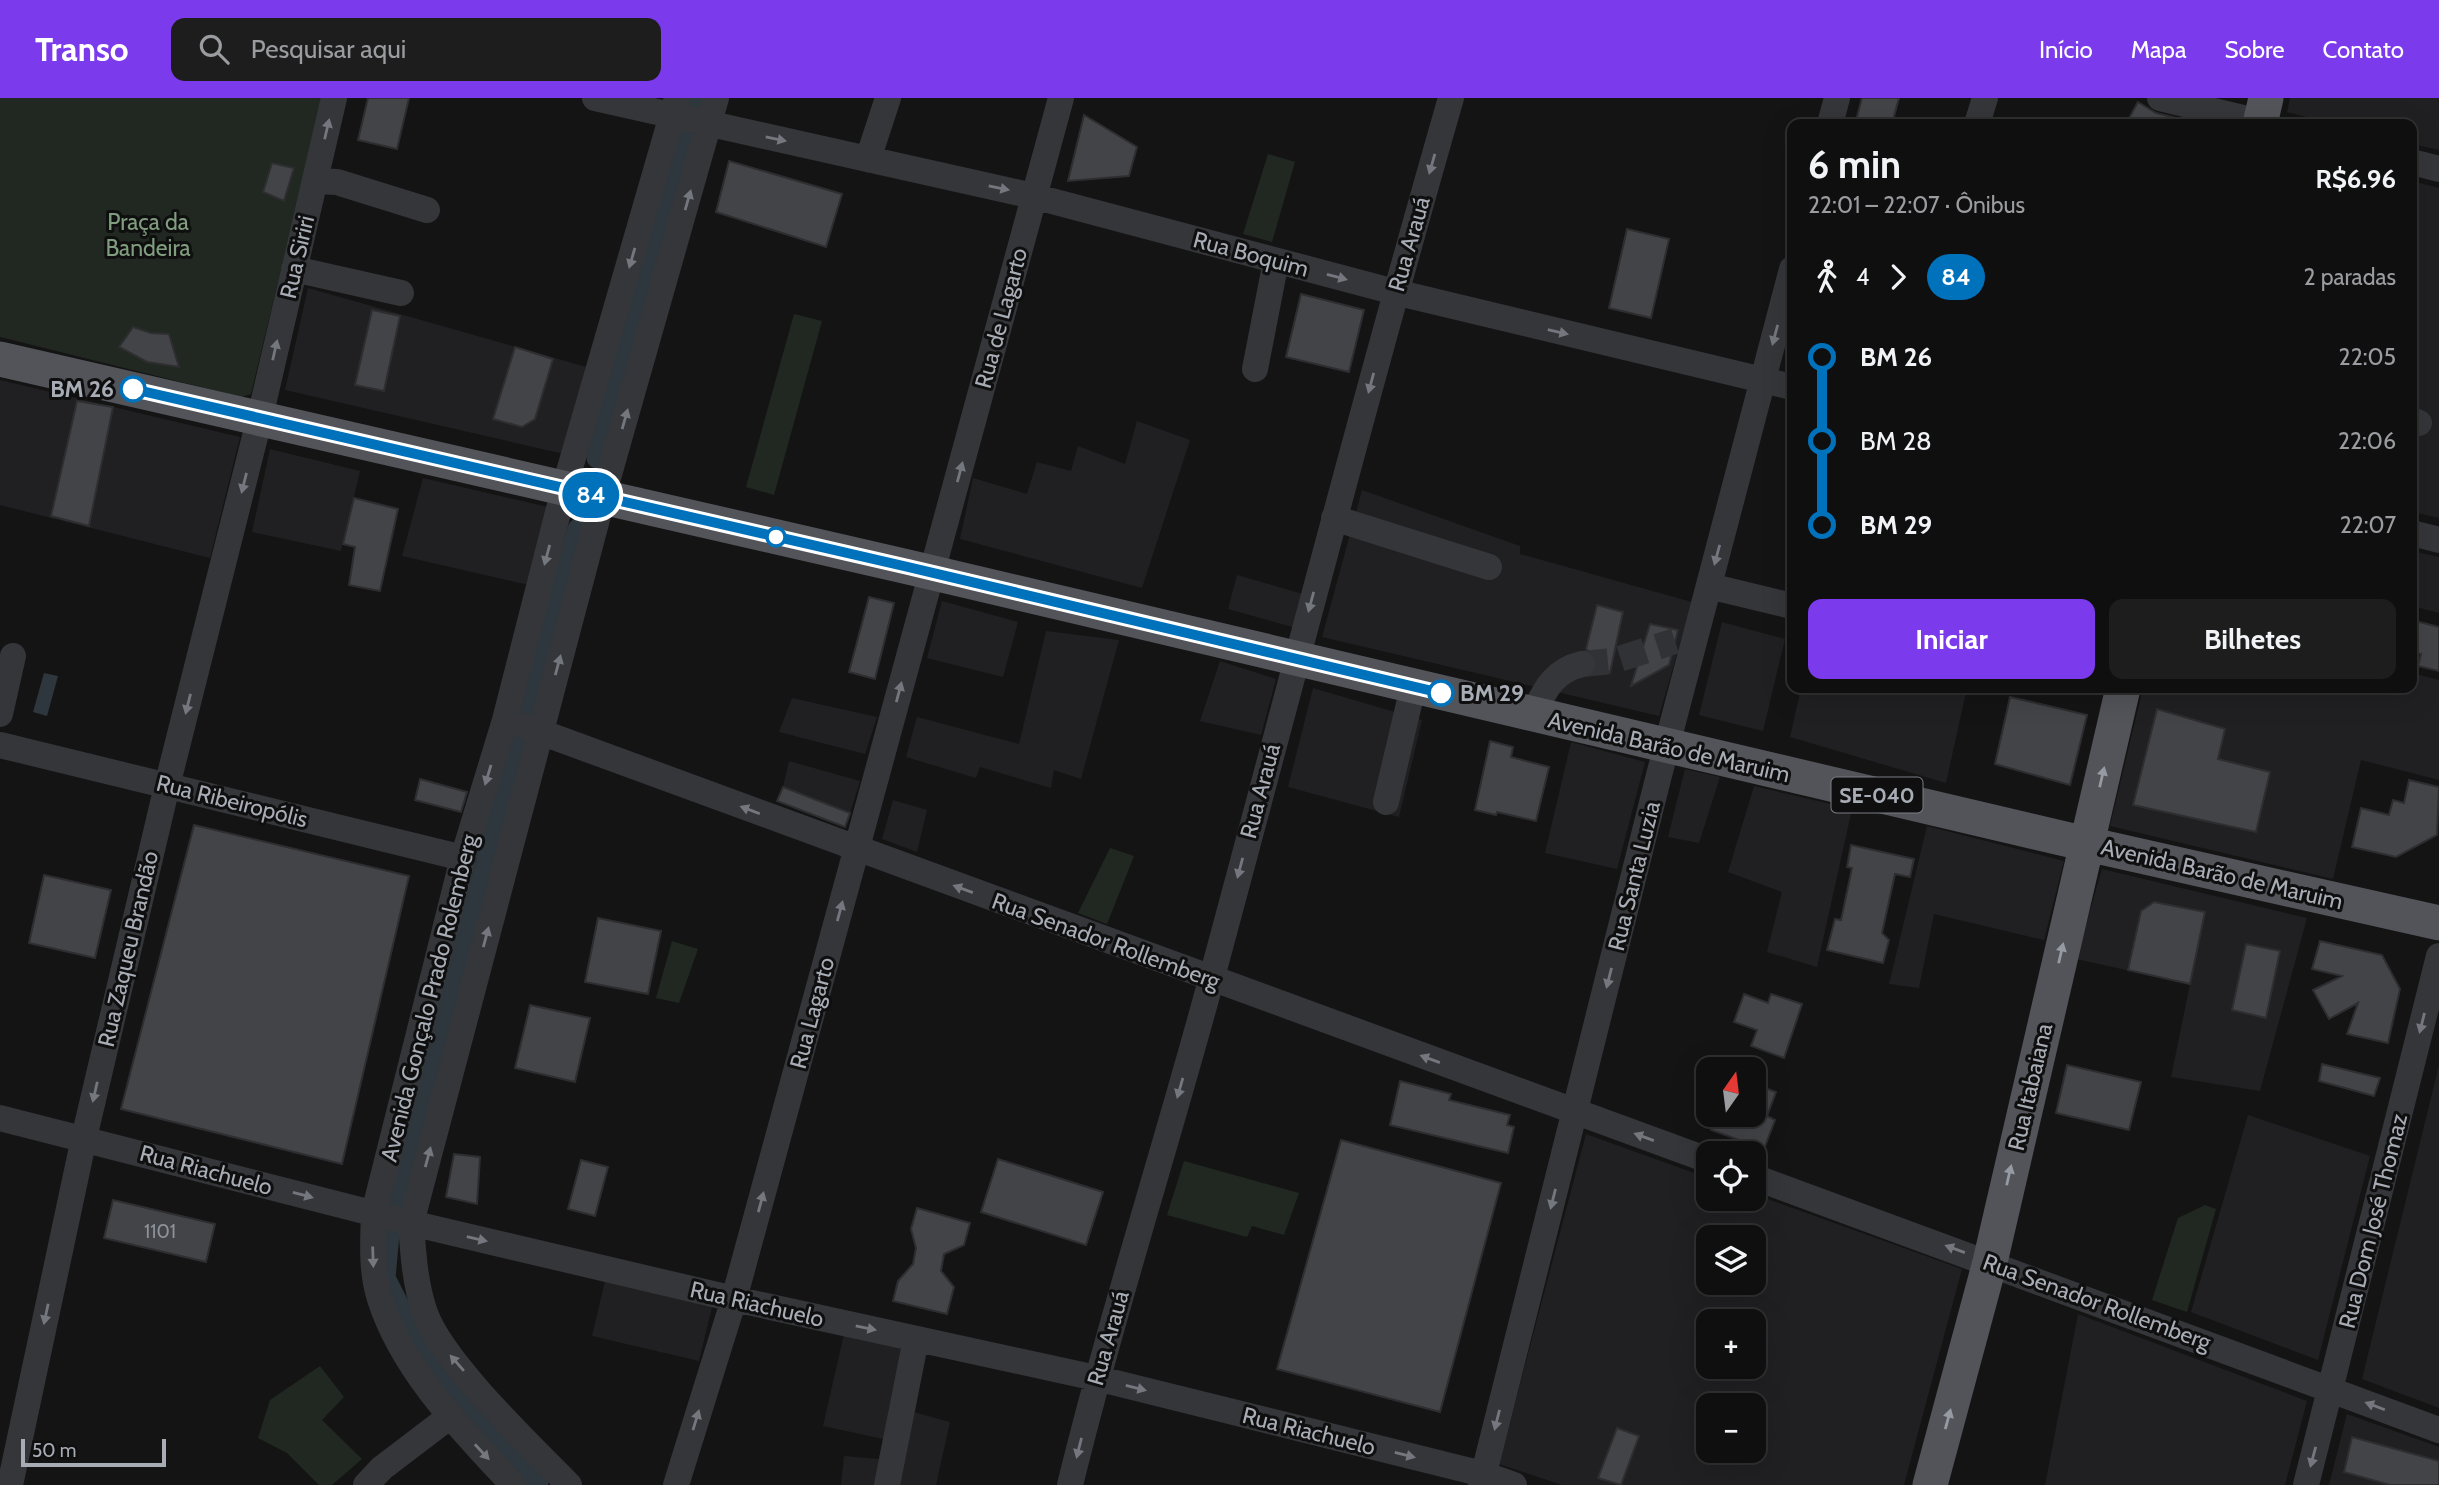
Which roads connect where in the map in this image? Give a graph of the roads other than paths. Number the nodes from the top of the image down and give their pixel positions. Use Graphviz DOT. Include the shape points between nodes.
graph roads {
  1 [pos="334,98"];
  2 [pos="596,98"];
  3 [pos="716,98"];
  4 [pos="888,98"];
  5 [pos="1061,98"];
  6 [pos="1451,98"];
  7 [pos="1837,98"];
  8 [pos="1985,98"];
  9 [pos="2160,98"];
  10 [pos="688,116"];
  11 [pos="2264,117"];
  12 [pos="1831,119"];
  13 [pos="1979,119"];
  14 [pos="871,160"];
  15 [pos="2417,163"];
  16 [pos="2439,169"];
  17 [pos="315,181"];
  18 [pos="1033,196"];
  19 [pos="427,210"];
  20 [pos="1276,261"];
  21 [pos="294,269"];
  22 [pos="1787,288"];
  23 [pos="1395,292"];
  24 [pos="401,293"];
  25 [pos="0,359"];
  26 [pos="1255,369"];
  27 [pos="1763,380"];
  28 [pos="1787,386"];
  29 [pos="260,417"];
  30 [pos="566,483"];
  31 [pos="605,491"];
  32 [pos="1334,518"];
  33 [pos="2417,534"];
  34 [pos="943,538"];
  35 [pos="2439,540"];
  36 [pos="1489,567"];
  37 [pos="932,573"];
  38 [pos="1709,586"];
  39 [pos="1787,605"];
  40 [pos="13,656"];
  41 [pos="1295,660"];
  42 [pos="1582,664"];
  43 [pos="1413,687"];
  44 [pos="2122,693"];
  45 [pos="0,714"];
  46 [pos="1533,715"];
  47 [pos="523,726"];
  48 [pos="0,745"];
  49 [pos="1667,746"];
  50 [pos="167,786"];
  51 [pos="1386,802"];
  52 [pos="2087,844"];
  53 [pos="856,850"];
  54 [pos="463,858"];
  55 [pos="2439,922"];
  56 [pos="2439,957"];
  57 [pos="1211,979"];
  58 [pos="1575,1112"];
  59 [pos="0,1118"];
  60 [pos="83,1138"];
  61 [pos="1696,1156"];
  62 [pos="1766,1181"];
  63 [pos="392,1218"];
  64 [pos="1990,1262"];
  65 [pos="734,1299"];
  66 [pos="916,1339"];
  67 [pos="1096,1378"];
  68 [pos="2331,1389"];
  69 [pos="449,1417"];
  70 [pos="2439,1430"];
  71 [pos="1482,1480"];
  72 [pos="10,1485"];
  73 [pos="366,1485"];
  74 [pos="513,1485"];
  75 [pos="569,1485"];
  76 [pos="676,1485"];
  77 [pos="887,1485"];
  78 [pos="1070,1485"];
  79 [pos="1514,1485"];
  80 [pos="1930,1485"];
  81 [pos="2306,1485"];
  17 -- 1 [label="street, Rua Siriri, one-way"];
  2 -- 10 [label="street, Rua Boquim"];
  3 -- 10 [label="street"];
  4 -- 14 [label="street"];
  5 -- 18 [label="street, Rua de Lagarto"];
  6 -- 23 [label="street, Rua Arauá, one-way"];
  7 -- 12 [label="street"];
  8 -- 13 [label="street"];
  9 -- 11 [label="street"];
  10 -- 14 [label="street, Rua Boquim, one-way"];
  10 -- 30 [label="street, Avenida Gonçalo Prado Rolemberg, one-way"];
  31 -- 10 [label="street, Avenida Gonçalo Prado Rolemberg, one-way"];
  14 -- 18 [label="street, Rua Boquim, one-way"];
  15 -- 16 [label="street"];
  17 -- 19 [label="street" via="337,182"];
  17 -- 21 [label="street, Rua Siriri"];
  18 -- 20 [label="street, Rua Boquim"];
  34 -- 18 [label="street, Rua de Lagarto, one-way"];
  20 -- 23 [label="street, Rua Boquim, one-way"];
  20 -- 26 [label="street"];
  21 -- 24 [label="street"];
  29 -- 21 [label="street, Rua Siriri, one-way"];
  22 -- 27 [label="street, Rua Santa Luzia, one-way"];
  23 -- 27 [label="street, Rua Boquim, one-way"];
  23 -- 32 [label="street, Rua Arauá, one-way"];
  25 -- 29 [label="main road, Avenida Barão de Maruim"];
  27 -- 28 [label="street, Rua Boquim"];
  27 -- 38 [label="street, Rua Santa Luzia, one-way"];
  29 -- 30 [label="main road, Avenida Barão de Maruim"];
  29 -- 50 [label="street, Rua Zaqueu Brandão, one-way"];
  30 -- 31 [label="main road, Avenida Barão de Maruim"];
  30 -- 47 [label="street, Avenida Gonçalo Prado Rolemberg, one-way"];
  31 -- 37 [label="main road, Avenida Barão de Maruim / SE-040"];
  47 -- 31 [label="street, Avenida Gonçalo Prado Rolemberg, one-way"];
  32 -- 36 [label="street"];
  32 -- 41 [label="street, Rua Arauá, one-way"];
  33 -- 35 [label="street"];
  34 -- 37 [label="street, Rua Lagarto"];
  37 -- 41 [label="main road, Avenida Barão de Maruim / SE-040"];
  53 -- 37 [label="street, Rua Lagarto, one-way"];
  38 -- 39 [label="street"];
  38 -- 49 [label="street, Rua Santa Luzia" via="1685,640"];
  40 -- 45 [label="street"];
  41 -- 43 [label="main road, Avenida Barão de Maruim / SE-040"];
  41 -- 57 [label="street, Rua Arauá, one-way"];
  42 -- 46 [label="street" via="1569,667 1549,682"];
  43 -- 46 [label="main road, Avenida Barão de Maruim / SE-040"];
  43 -- 51 [label="street"];
  52 -- 44 [label="main road, Rua Itabaiana, one-way"];
  46 -- 49 [label="main road, Avenida Barão de Maruim / SE-040"];
  53 -- 47 [label="street, Rua Senador Rollemberg, one-way"];
  47 -- 54 [label="street, Avenida Gonçalo Prado Rolemberg, one-way"];
  63 -- 47 [label="street, Avenida Gonçalo Prado Rolemberg, one-way"];
  48 -- 50 [label="street, Rua Ribeiropólis"];
  49 -- 52 [label="main road, Avenida Barão de Maruim / SE-040"];
  49 -- 58 [label="street, Rua Santa Luzia, one-way"];
  50 -- 54 [label="street, Rua Ribeiropólis"];
  50 -- 60 [label="street, Rua Zaqueu Brandão, one-way"];
  52 -- 55 [label="main road, Avenida Barão de Maruim / SE-040"];
  64 -- 52 [label="main road, Rua Itabaiana, one-way"];
  57 -- 53 [label="street, Rua Senador Rollemberg, one-way"];
  65 -- 53 [label="street, Rua Lagarto, one-way"];
  54 -- 63 [label="street, Avenida Gonçalo Prado Rolemberg"];
  56 -- 68 [label="street, Rua Dom José Thomaz, one-way"];
  58 -- 57 [label="street, Rua Senador Rollemberg, one-way"];
  57 -- 67 [label="street, Rua Arauá, one-way"];
  61 -- 58 [label="street, Rua Senador Rollemberg, one-way"];
  58 -- 71 [label="street, Rua Santa Luzia, one-way"];
  59 -- 60 [label="street, Rua Riachuelo"];
  60 -- 63 [label="street, Rua Riachuelo, one-way"];
  60 -- 72 [label="street, Rua Zaqueu Brandão, one-way"];
  64 -- 62 [label="street, Rua Senador Rollemberg, one-way"];
  63 -- 65 [label="street, Rua Riachuelo, one-way"];
  63 -- 69 [label="street, Avenida Gonçalo Prado Rolemberg, one-way" via="372,1263 379,1297 394,1333"];
  75 -- 63 [label="street, Avenida Gonçalo Prado Rolemberg, one-way" via="448,1353 425,1315 415,1273"];
  64 -- 68 [label="street, Rua Senador Rollemberg"];
  80 -- 64 [label="main road, Rua Itabaiana, one-way"];
  65 -- 66 [label="street, Rua Riachuelo, one-way"];
  76 -- 65 [label="street, Rua Lagarto, one-way"];
  66 -- 67 [label="street, Rua Riachuelo"];
  66 -- 77 [label="street"];
  67 -- 71 [label="street, Rua Riachuelo, one-way"];
  67 -- 78 [label="street, Rua Arauá, one-way"];
  70 -- 68 [label="street, Rua Senador Rollemberg, one-way"];
  68 -- 81 [label="street, Rua Dom José Thomaz, one-way"];
  69 -- 73 [label="street"];
  69 -- 74 [label="street, Avenida Gonçalo Prado Rolemberg, one-way"];
  71 -- 79 [label="street, Rua Riachuelo"];
}
